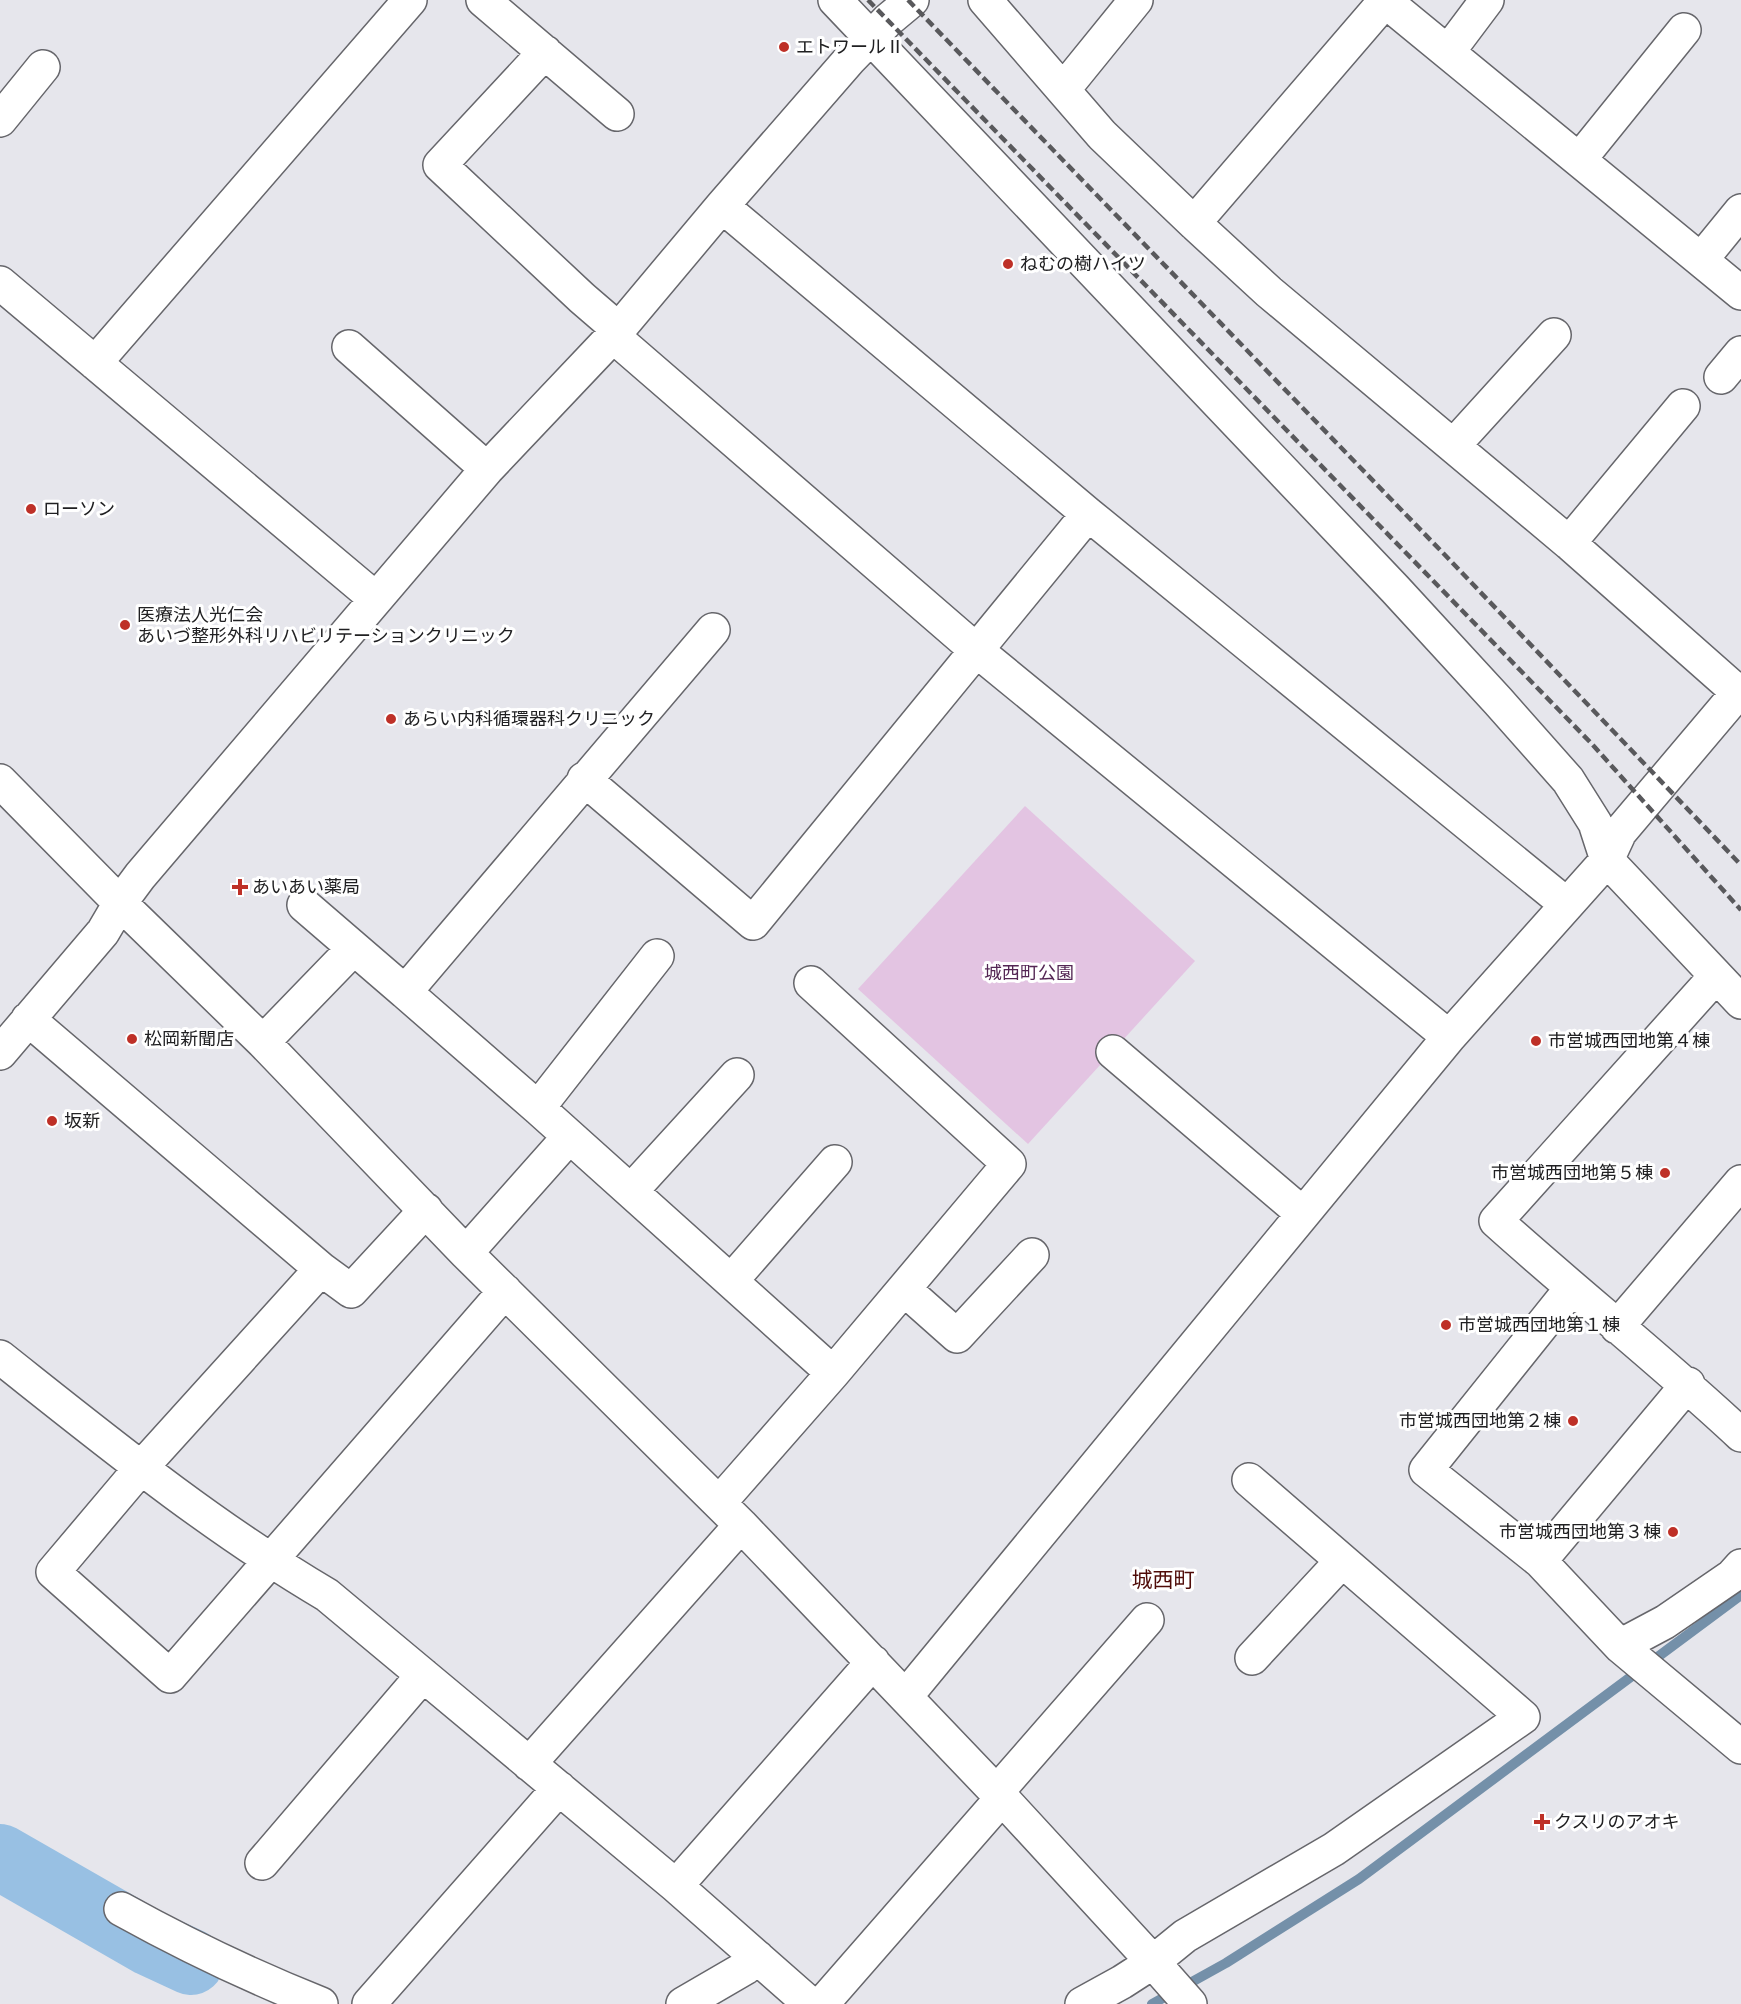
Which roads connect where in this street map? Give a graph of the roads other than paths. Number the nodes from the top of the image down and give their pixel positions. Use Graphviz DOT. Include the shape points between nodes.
graph roads {
  1 [pos="410,0"];
  2 [pos="483,0"];
  3 [pos="835,0"];
  4 [pos="912,0"];
  5 [pos="985,0"];
  6 [pos="1136,0"];
  7 [pos="1385,0"];
  8 [pos="1487,0"];
  9 [pos="1684,30"];
  10 [pos="871,37"];
  11 [pos="1448,51"];
  12 [pos="545,52"];
  13 [pos="43,67"];
  14 [pos="1064,90"];
  15 [pos="617,114"];
  16 [pos="0,120"];
  17 [pos="1579,160"];
  18 [pos="722,206"];
  19 [pos="1741,211"];
  20 [pos="1194,223"];
  21 [pos="1701,260"];
  22 [pos="0,283"];
  23 [pos="1741,293"];
  24 [pos="616,333"];
  25 [pos="1554,335"];
  26 [pos="349,347"];
  27 [pos="95,363"];
  28 [pos="1683,406"];
  29 [pos="1454,445"];
  30 [pos="487,469"];
  31 [pos="1088,514"];
  32 [pos="1569,543"];
  33 [pos="376,599"];
  34 [pos="713,630"];
  35 [pos="976,650"];
  36 [pos="1740,692"];
  37 [pos="584,779"];
  38 [pos="0,781"];
  39 [pos="1607,860"];
  40 [pos="120,903"];
  41 [pos="1566,904"];
  42 [pos="304,905"];
  43 [pos="353,949"];
  44 [pos="657,956"];
  45 [pos="1716,976"];
  46 [pos="811,983"];
  47 [pos="405,992"];
  48 [pos="1741,1002"];
  49 [pos="28,1019"];
  50 [pos="1449,1037"];
  51 [pos="263,1042"];
  52 [pos="1113,1052"];
  53 [pos="0,1053"];
  54 [pos="737,1075"];
  55 [pos="538,1108"];
  56 [pos="569,1137"];
  57 [pos="835,1162"];
  58 [pos="1741,1182"];
  59 [pos="631,1191"];
  60 [pos="426,1210"];
  61 [pos="1303,1215"];
  62 [pos="466,1252"];
  63 [pos="1032,1255"];
  64 [pos="321,1269"];
  65 [pos="731,1281"];
  66 [pos="904,1289"];
  67 [pos="1571,1289"];
  68 [pos="505,1291"];
  69 [pos="1617,1327"];
  70 [pos="0,1357"];
  71 [pos="833,1373"];
  72 [pos="1688,1384"];
  73 [pos="1741,1435"];
  74 [pos="140,1469"];
  75 [pos="1249,1480"];
  76 [pos="730,1514"];
  77 [pos="269,1560"];
  78 [pos="1342,1561"];
  79 [pos="1540,1562"];
  80 [pos="1741,1566"];
  81 [pos="1147,1620"];
  82 [pos="1252,1658"];
  83 [pos="1638,1661"];
  84 [pos="873,1662"];
  85 [pos="423,1675"];
  86 [pos="906,1696"];
  87 [pos="1741,1748"];
  88 [pos="529,1764"];
  89 [pos="559,1788"];
  90 [pos="999,1796"];
  91 [pos="262,1863"];
  92 [pos="676,1886"];
  93 [pos="122,1909"];
  94 [pos="757,1957"];
  95 [pos="1153,1962"];
  96 [pos="1189,2003"];
  97 [pos="321,2004"];
  98 [pos="369,2004"];
  99 [pos="682,2004"];
  100 [pos="810,2004"];
  101 [pos="822,2004"];
  102 [pos="1082,2004"];
  1 -- 27 [label="street"];
  2 -- 12 [label="street"];
  3 -- 10 [label="street"];
  4 -- 10 [label="street"];
  5 -- 14 [label="street"];
  6 -- 14 [label="street"];
  7 -- 11 [label="street"];
  7 -- 20 [label="street"];
  8 -- 11 [label="street"];
  9 -- 17 [label="street"];
  10 -- 18 [label="street"];
  10 -- 39 [label="street" via="1498,701 1568,780 1594,824"];
  11 -- 17 [label="street"];
  12 -- 15 [label="street"];
  12 -- 24 [label="street" via="440,165"];
  13 -- 16 [label="street"];
  14 -- 20 [label="street" via="1102,135"];
  17 -- 21 [label="street"];
  18 -- 24 [label="street"];
  18 -- 31 [label="street"];
  19 -- 21 [label="street"];
  20 -- 29 [label="street" via="1269,292"];
  21 -- 23 [label="street"];
  22 -- 27 [label="street"];
  24 -- 30 [label="street"];
  24 -- 35 [label="street"];
  25 -- 29 [label="street"];
  26 -- 30 [label="street"];
  27 -- 33 [label="street"];
  28 -- 32 [label="street"];
  29 -- 32 [label="street"];
  30 -- 33 [label="street"];
  31 -- 35 [label="street"];
  31 -- 41 [label="street"];
  32 -- 36 [label="street"];
  33 -- 40 [label="street"];
  34 -- 37 [label="street"];
  35 -- 37 [label="street" via="753,923"];
  35 -- 50 [label="street"];
  36 -- 39 [label="street" via="1620,832"];
  37 -- 47 [label="street"];
  38 -- 40 [label="street"];
  39 -- 41 [label="street"];
  39 -- 45 [label="street"];
  40 -- 49 [label="street" via="103,932"];
  40 -- 51 [label="street"];
  41 -- 50 [label="street"];
  42 -- 43 [label="street"];
  43 -- 47 [label="street"];
  43 -- 51 [label="street"];
  44 -- 55 [label="street"];
  45 -- 48 [label="street"];
  45 -- 67 [label="street" via="1496,1221"];
  46 -- 66 [label="street" via="1009,1164"];
  47 -- 55 [label="street"];
  49 -- 53 [label="street"];
  49 -- 64 [label="street"];
  50 -- 61 [label="street"];
  51 -- 60 [label="street"];
  52 -- 61 [label="street"];
  54 -- 59 [label="street"];
  55 -- 56 [label="street"];
  56 -- 59 [label="street"];
  56 -- 62 [label="street"];
  57 -- 65 [label="street"];
  58 -- 69 [label="street"];
  59 -- 65 [label="street"];
  60 -- 62 [label="street"];
  60 -- 64 [label="street" via="351,1290"];
  61 -- 86 [label="street"];
  62 -- 68 [label="street"];
  63 -- 66 [label="street" via="957,1336"];
  64 -- 74 [label="street"];
  65 -- 71 [label="street"];
  66 -- 71 [label="street"];
  67 -- 69 [label="street"];
  67 -- 79 [label="street" via="1426,1470"];
  68 -- 76 [label="street"];
  68 -- 77 [label="street"];
  69 -- 72 [label="street"];
  70 -- 74 [label="street"];
  71 -- 76 [label="street"];
  72 -- 73 [label="street"];
  72 -- 79 [label="street"];
  74 -- 77 [label="street"];
  74 -- 77 [label="street" via="53,1572 170,1676"];
  75 -- 78 [label="street"];
  76 -- 84 [label="street"];
  76 -- 88 [label="street"];
  77 -- 85 [label="street" via="327,1594"];
  78 -- 82 [label="street"];
  78 -- 95 [label="street" via="1523,1717 1334,1849 1185,1936"];
  79 -- 83 [label="street"];
  80 -- 83 [label="street" via="1665,1622"];
  81 -- 90 [label="street"];
  83 -- 87 [label="street"];
  84 -- 86 [label="street"];
  84 -- 92 [label="street"];
  85 -- 88 [label="street"];
  85 -- 91 [label="street"];
  86 -- 90 [label="street"];
  88 -- 89 [label="street"];
  89 -- 92 [label="street"];
  89 -- 98 [label="street"];
  90 -- 95 [label="street"];
  90 -- 101 [label="street"];
  92 -- 94 [label="street"];
  93 -- 97 [label="street" via="168,1935"];
  94 -- 99 [label="street"];
  94 -- 100 [label="street"];
  95 -- 96 [label="street"];
  95 -- 102 [label="street"];
}
